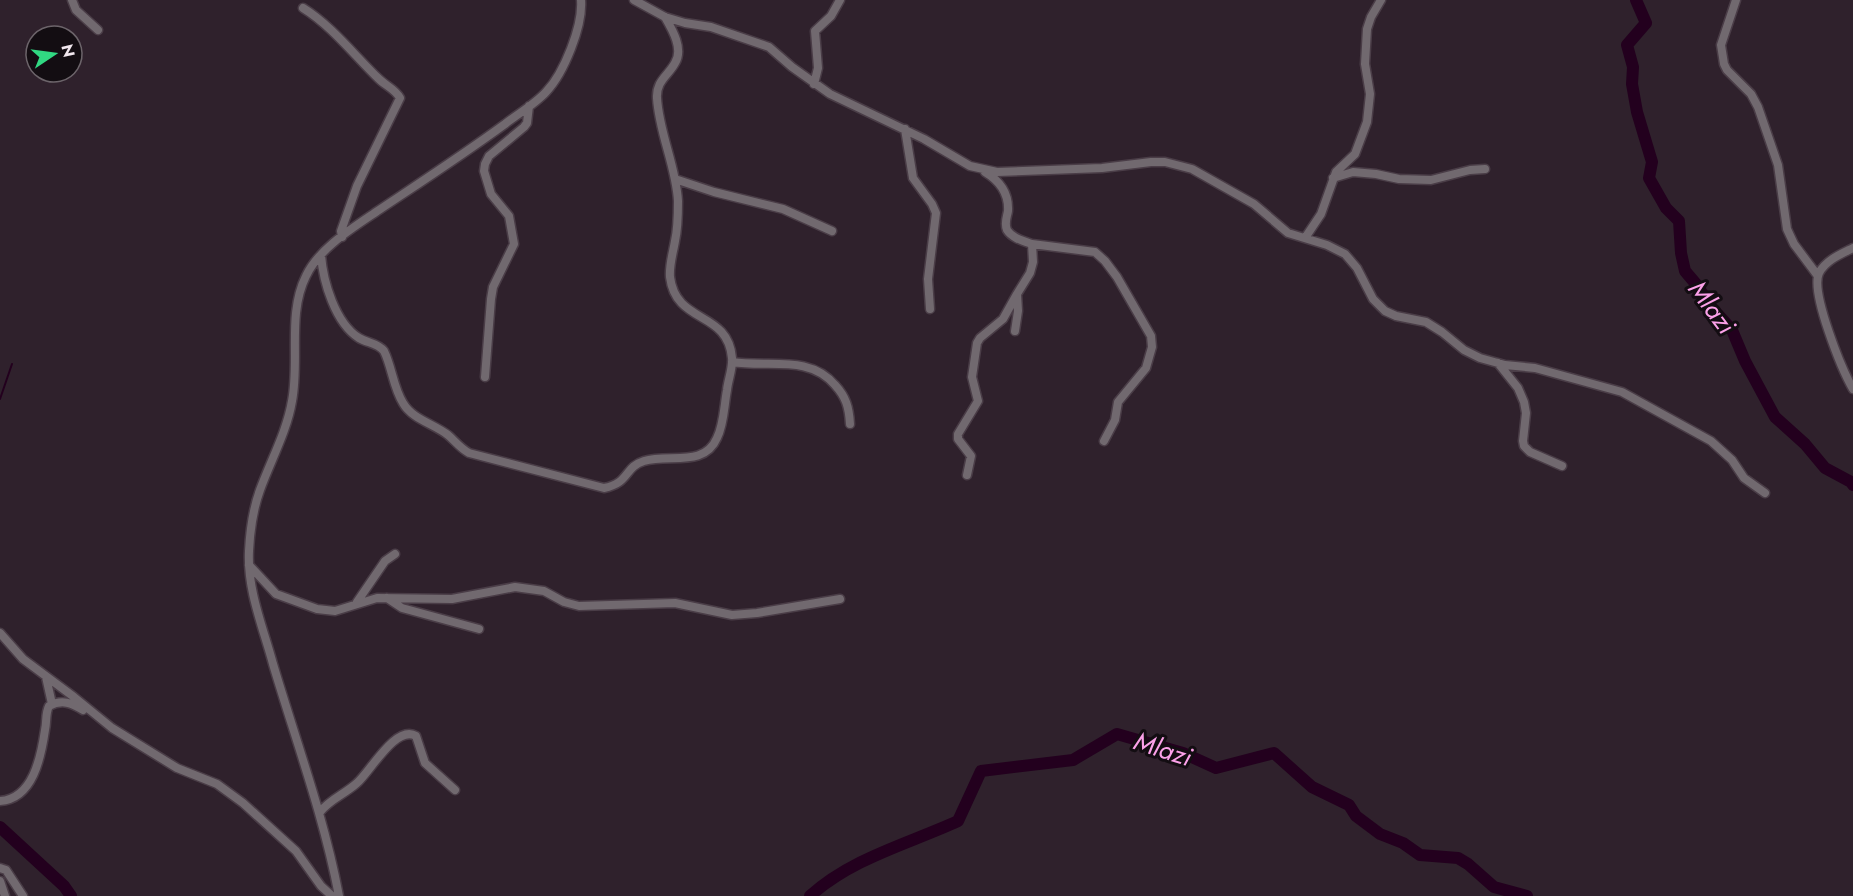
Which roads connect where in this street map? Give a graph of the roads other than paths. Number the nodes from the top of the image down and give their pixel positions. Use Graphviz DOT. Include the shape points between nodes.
graph roads {
  1 [pos="72,0"];
  2 [pos="581,0"];
  3 [pos="634,0"];
  4 [pos="840,0"];
  5 [pos="1381,0"];
  6 [pos="1736,0"];
  7 [pos="303,8"];
  8 [pos="665,16"];
  9 [pos="98,30"];
  10 [pos="814,84"];
  11 [pos="529,106"];
  12 [pos="905,129"];
  13 [pos="1485,169"];
  14 [pos="982,170"];
  15 [pos="1334,178"];
  16 [pos="675,179"];
  17 [pos="832,231"];
  18 [pos="342,237"];
  19 [pos="1305,238"];
  20 [pos="1032,244"];
  21 [pos="1853,248"];
  22 [pos="321,255"];
  23 [pos="1818,276"];
  24 [pos="1017,294"];
  25 [pos="930,309"];
  26 [pos="1015,331"];
  27 [pos="732,362"];
  28 [pos="1498,363"];
  29 [pos="485,377"];
  30 [pos="1853,389"];
  31 [pos="850,424"];
  32 [pos="1104,441"];
  33 [pos="1562,466"];
  34 [pos="967,476"];
  35 [pos="1765,494"];
  36 [pos="395,554"];
  37 [pos="249,565"];
  38 [pos="386,598"];
  39 [pos="840,598"];
  40 [pos="356,603"];
  41 [pos="479,629"];
  42 [pos="0,633"];
  43 [pos="46,676"];
  44 [pos="52,704"];
  45 [pos="112,728"];
  46 [pos="455,790"];
  47 [pos="0,801"];
  48 [pos="320,812"];
  49 [pos="0,868"];
  50 [pos="0,880"];
  51 [pos="3,896"];
  52 [pos="23,896"];
  53 [pos="332,896"];
  54 [pos="339,896"];
  1 -- 9 [label="street" via="76,10"];
  2 -- 11 [label="street" via="573,41 560,74"];
  3 -- 8 [label="street"];
  4 -- 10 [label="street" via="831,16 815,31 818,68"];
  5 -- 15 [label="street" via="1371,17 1366,41 1370,94 1367,122 1355,154"];
  6 -- 23 [label="street" via="1721,45 1724,64 1758,107 1778,165 1787,229"];
  7 -- 18 [label="street" via="400,98 357,186"];
  8 -- 10 [label="street" via="769,47"];
  8 -- 16 [label="street" via="673,31 678,57 662,78 657,97"];
  10 -- 12 [label="street"];
  11 -- 18 [label="street"];
  11 -- 29 [label="street" via="524,127 496,149 485,164 491,194 509,216 514,244 493,287"];
  12 -- 14 [label="street"];
  12 -- 25 [label="street" via="913,178 936,213 928,279"];
  13 -- 15 [label="street" via="1431,180 1353,172"];
  14 -- 19 [label="street" via="1176,164 1234,192 1288,233"];
  14 -- 20 [label="street" via="1003,188 1008,232"];
  15 -- 19 [label="street" via="1321,214"];
  16 -- 17 [label="street" via="783,209"];
  16 -- 27 [label="street" via="678,215 670,273 672,288 684,308 725,335"];
  18 -- 22 [label="street"];
  19 -- 28 [label="street" via="1345,254 1373,300 1385,311 1426,322 1471,354"];
  20 -- 24 [label="street" via="1030,273"];
  20 -- 32 [label="street" via="1095,252 1117,277 1151,336 1146,368 1118,402"];
  21 -- 23 [label="street" via="1826,264"];
  22 -- 27 [label="street" via="323,275 337,310 351,333 381,346 398,393 411,413 469,453 530,470 604,488 617,485 634,465 644,461 705,454 718,437"];
  22 -- 37 [label="street" via="299,293 292,400 259,492"];
  23 -- 30 [label="street" via="1822,310"];
  24 -- 26 [label="street"];
  24 -- 34 [label="street" via="1003,319 980,338 976,348 972,382 978,401 958,434 971,456"];
  27 -- 31 [label="street" via="816,369 845,396"];
  28 -- 33 [label="street" via="1524,402 1524,446"];
  28 -- 35 [label="street" via="1535,368 1628,394 1711,441"];
  36 -- 40 [label="street" via="385,561"];
  37 -- 40 [label="street" via="285,599 328,610"];
  37 -- 48 [label="street" via="258,611"];
  38 -- 39 [label="street" via="452,599 515,587 544,591 579,606 675,603 732,615"];
  38 -- 40 [label="street"];
  38 -- 41 [label="street" via="402,608"];
  42 -- 43 [label="street" via="23,659"];
  43 -- 44 [label="street"];
  43 -- 45 [label="street"];
  44 -- 45 [label="street" via="71,703"];
  44 -- 47 [label="street" via="46,712 43,740 30,782 17,796"];
  45 -- 53 [label="street" via="177,768 228,792 296,851"];
  46 -- 48 [label="street" via="425,762 416,736 409,733 394,741 359,782 330,800"];
  48 -- 54 [label="street"];
  49 -- 52 [label="street" via="6,870"];
  50 -- 51 [label="street"];
}
